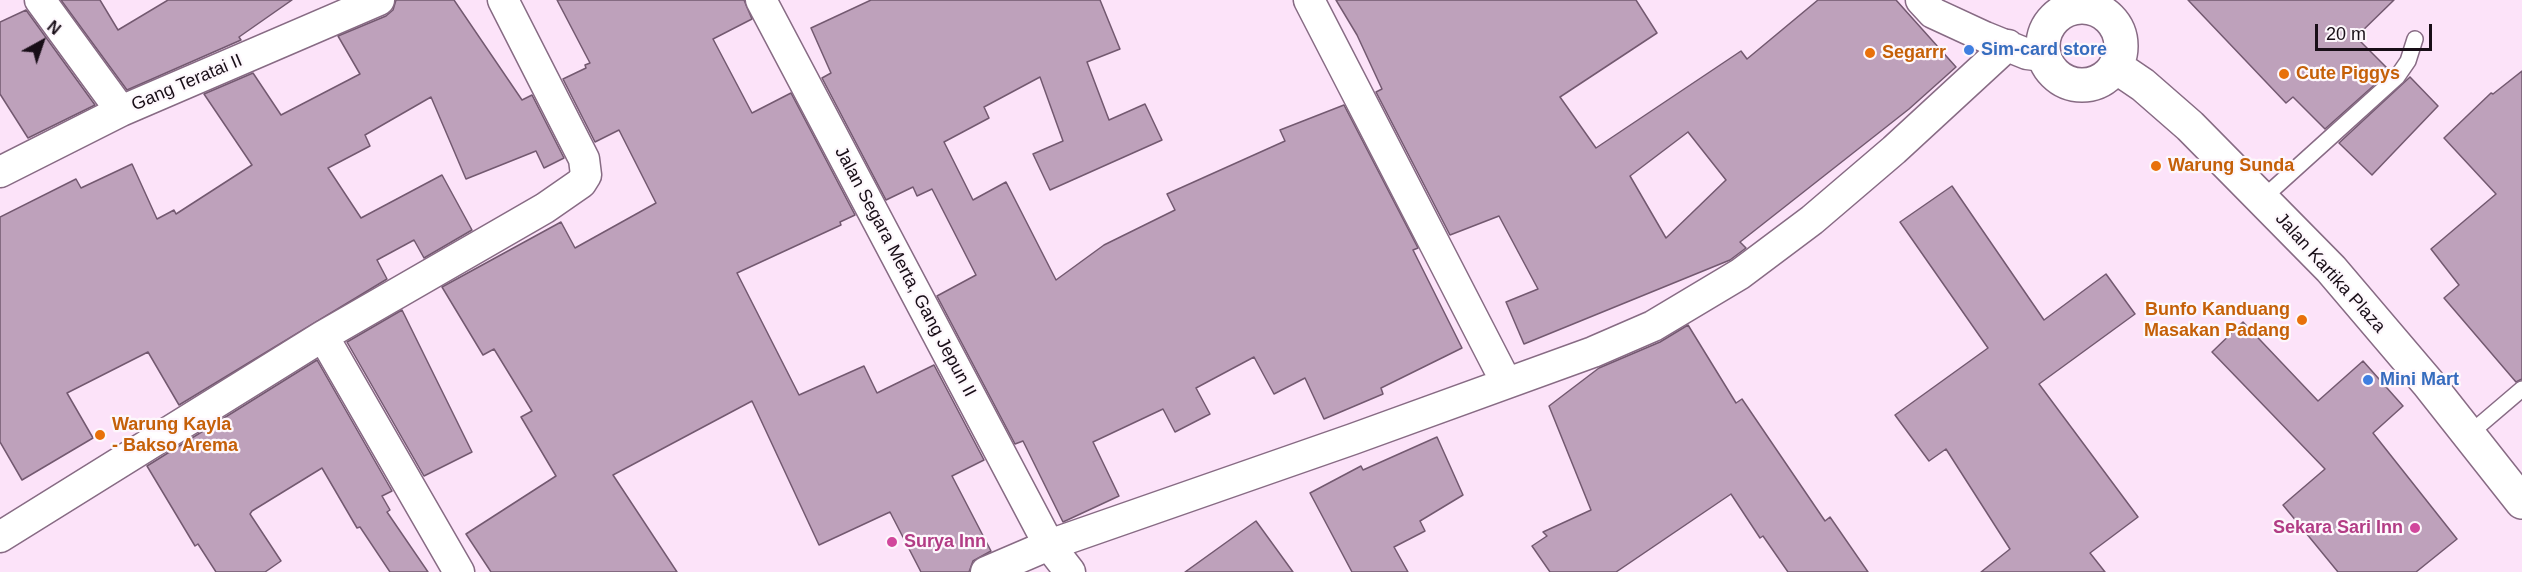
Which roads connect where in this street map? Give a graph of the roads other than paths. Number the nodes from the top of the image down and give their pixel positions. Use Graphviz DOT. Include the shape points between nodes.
graph roads {
  1 [pos="40,0"];
  2 [pos="379,0"];
  3 [pos="503,0"];
  4 [pos="761,0"];
  5 [pos="1309,0"];
  6 [pos="1922,0"];
  7 [pos="2097,4"];
  8 [pos="2415,39"];
  9 [pos="2008,45"];
  10 [pos="2043,56"];
  11 [pos="2115,66"];
  12 [pos="121,111"];
  13 [pos="0,172"];
  14 [pos="2262,199"];
  15 [pos="323,336"];
  16 [pos="1506,382"];
  17 [pos="2522,389"];
  18 [pos="2468,435"];
  19 [pos="2522,502"];
  20 [pos="0,537"];
  21 [pos="1049,545"];
  22 [pos="459,572"];
  23 [pos="986,572"];
  24 [pos="1070,572"];
  1 -- 12 [label="street, Gang Teratai II"];
  2 -- 12 [label="street, Gang Teratai II"];
  3 -- 15 [label="street" via="584,159 584,180 545,208"];
  4 -- 21 [label="street, Jalan Segara Merta, Gang Jepun II"];
  5 -- 16 [label="street"];
  6 -- 9 [label="street" via="1933,13"];
  7 -- 10 [label="main road" via="2067,9 2055,16 2046,28"];
  7 -- 11 [label="main road" via="2118,33 2120,54"];
  8 -- 14 [label="lane" via="2408,61 2397,77"];
  9 -- 10 [label="street"];
  9 -- 16 [label="street" via="1812,220 1740,274 1653,326"];
  10 -- 11 [label="main road" via="2058,78 2082,86 2096,83"];
  11 -- 14 [label="main road, Jalan Kartika Plaza" via="2165,103"];
  12 -- 13 [label="street"];
  14 -- 18 [label="main road, Jalan Kartika Plaza" via="2331,268"];
  15 -- 20 [label="street"];
  15 -- 22 [label="street"];
  16 -- 21 [label="street"];
  17 -- 18 [label="lane"];
  18 -- 19 [label="main road, Jalan Kartika Plaza"];
  21 -- 23 [label="street"];
  21 -- 24 [label="street, Jalan Segara Merta, Gang Jepun II"];
}
